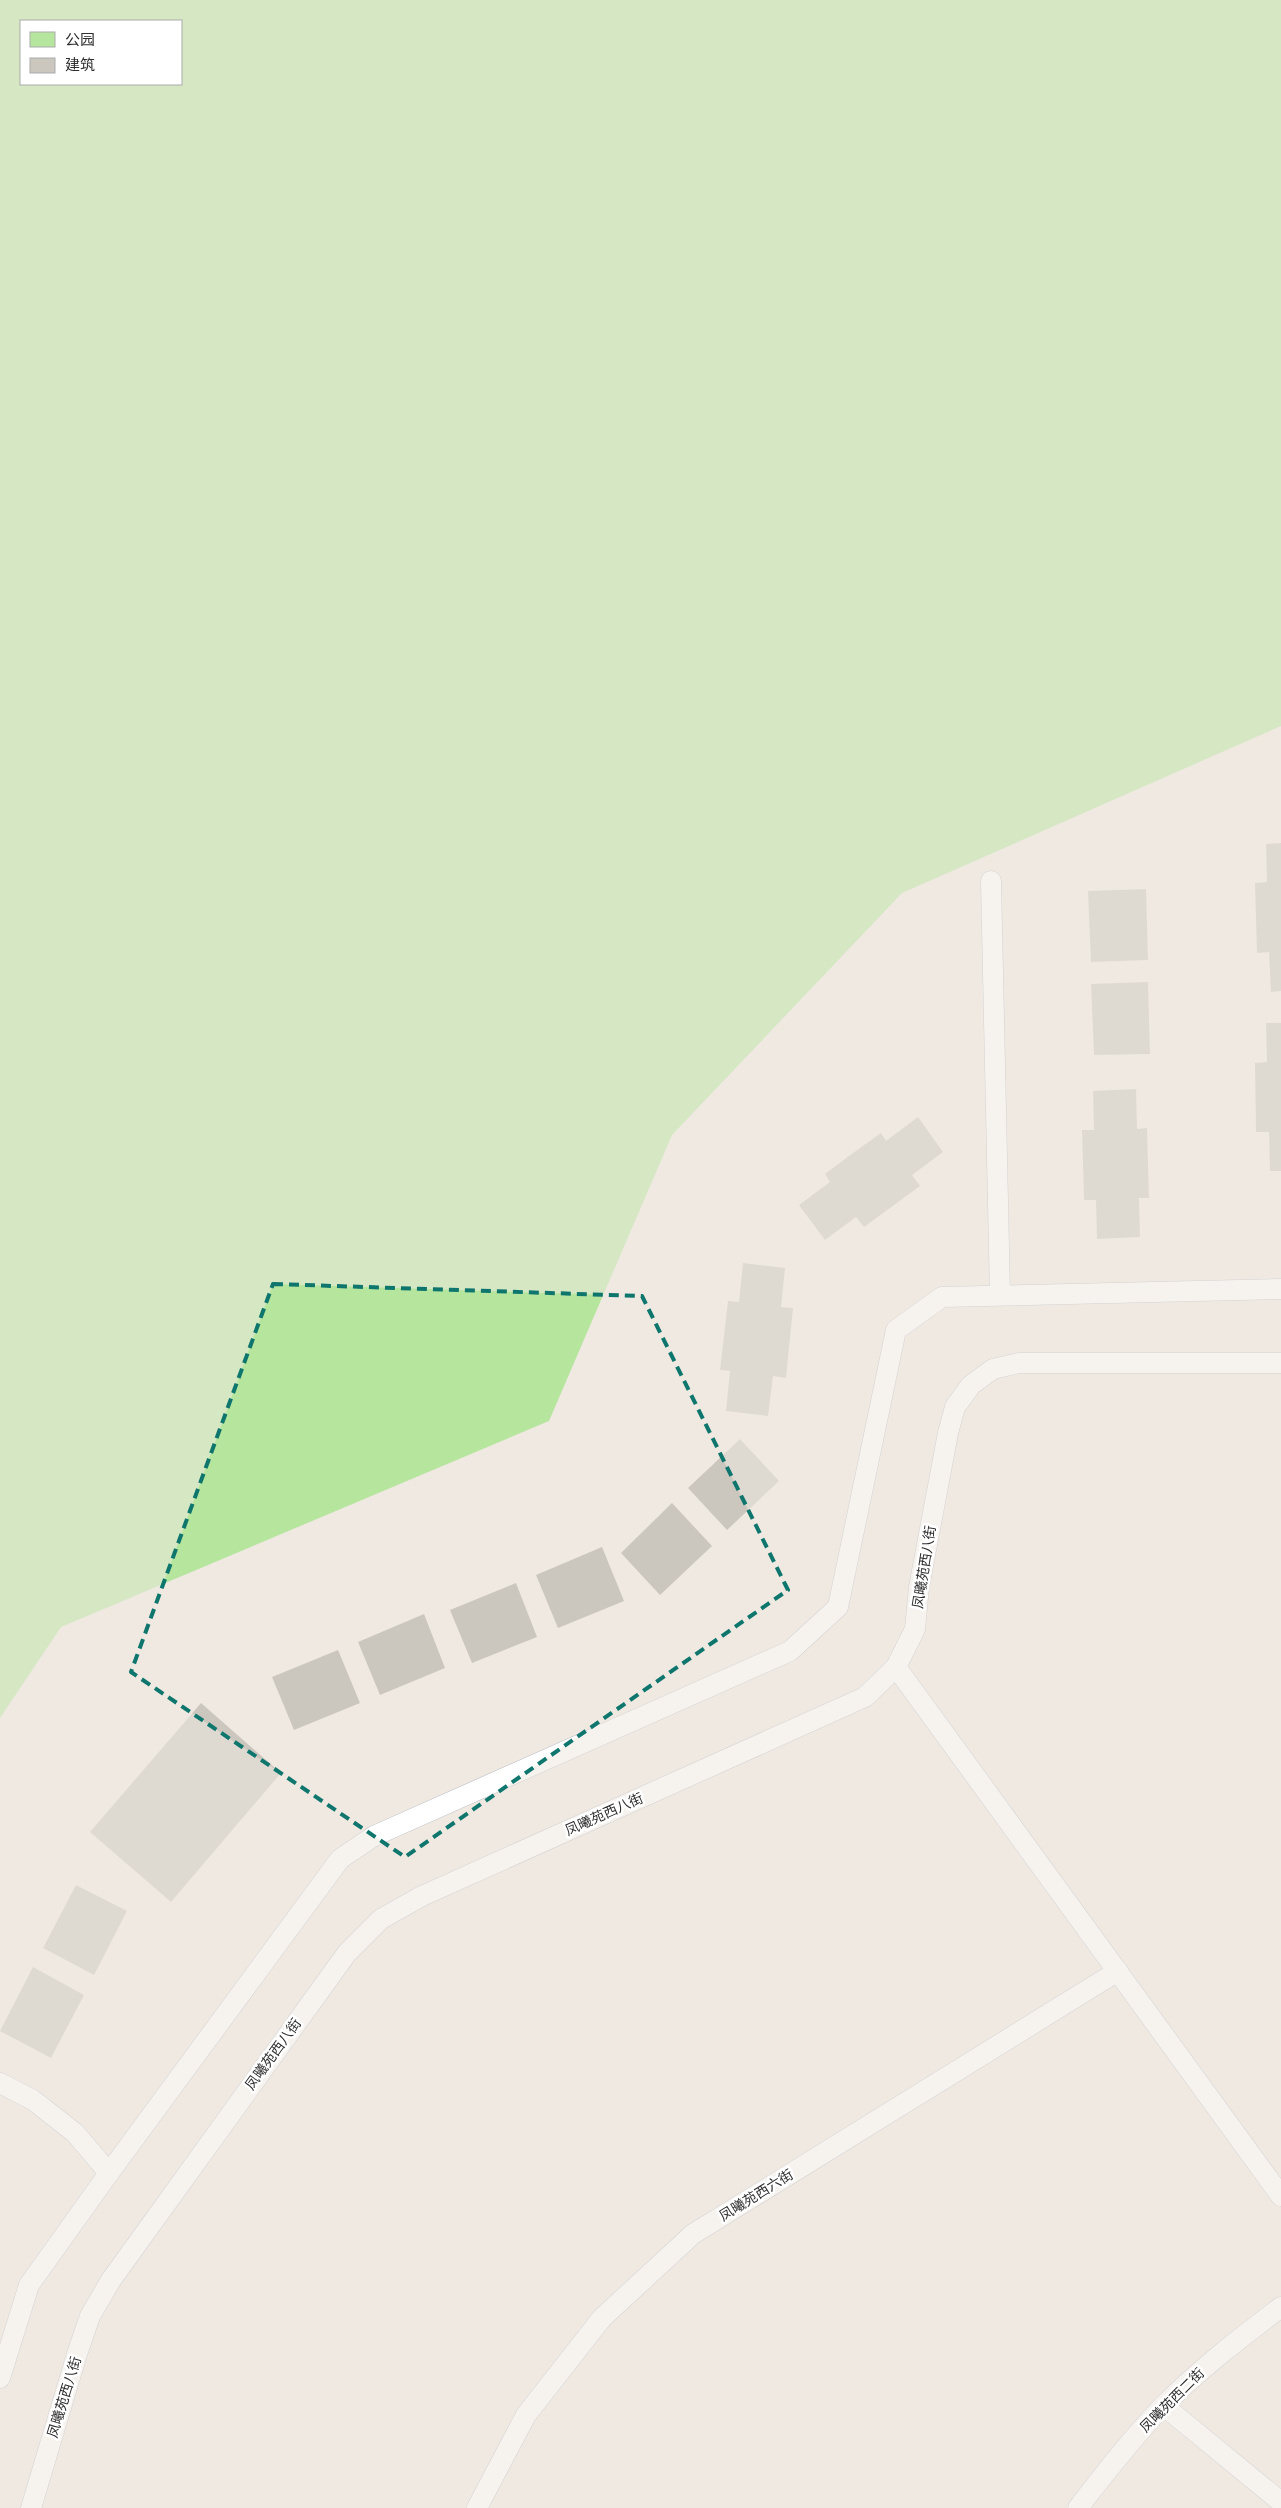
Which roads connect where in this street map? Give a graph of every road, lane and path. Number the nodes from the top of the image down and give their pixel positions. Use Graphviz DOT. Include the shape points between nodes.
graph roads {
  1 [pos="991,881"];
  2 [pos="1281,1289"];
  3 [pos="1000,1295"];
  4 [pos="1281,1363"];
  5 [pos="896,1668"];
  6 [pos="1118,1971"];
  7 [pos="0,2083"];
  8 [pos="109,2173"];
  9 [pos="1281,2196"];
  10 [pos="1281,2307"];
  11 [pos="0,2378"];
  12 [pos="1164,2406"];
  13 [pos="1281,2502"];
  14 [pos="31,2508"];
  15 [pos="477,2508"];
  16 [pos="1078,2508"];
  1 -- 3 [label="lane"];
  2 -- 3 [label="lane"];
  3 -- 8 [label="lane" via="942,1297 896,1330 838,1607 790,1651 374,1836 340,1859"];
  4 -- 5 [label="lane, 凤曦苑西八街" via="1019,1363 993,1370 971,1385 955,1407 919,1587 915,1630"];
  5 -- 6 [label="lane"];
  5 -- 14 [label="lane, 凤曦苑西八街" via="865,1697 422,1896 381,1919 347,1953 111,2280 90,2316"];
  6 -- 9 [label="lane"];
  6 -- 15 [label="lane, 凤曦苑西六街" via="694,2234 602,2318 526,2415"];
  7 -- 8 [label="lane" via="33,2100 75,2133"];
  8 -- 11 [label="lane" via="29,2286"];
  10 -- 12 [label="lane, 凤曦苑西二街" via="1210,2362"];
  12 -- 13 [label="lane"];
  12 -- 16 [label="lane, 凤曦苑西二街"];
}
